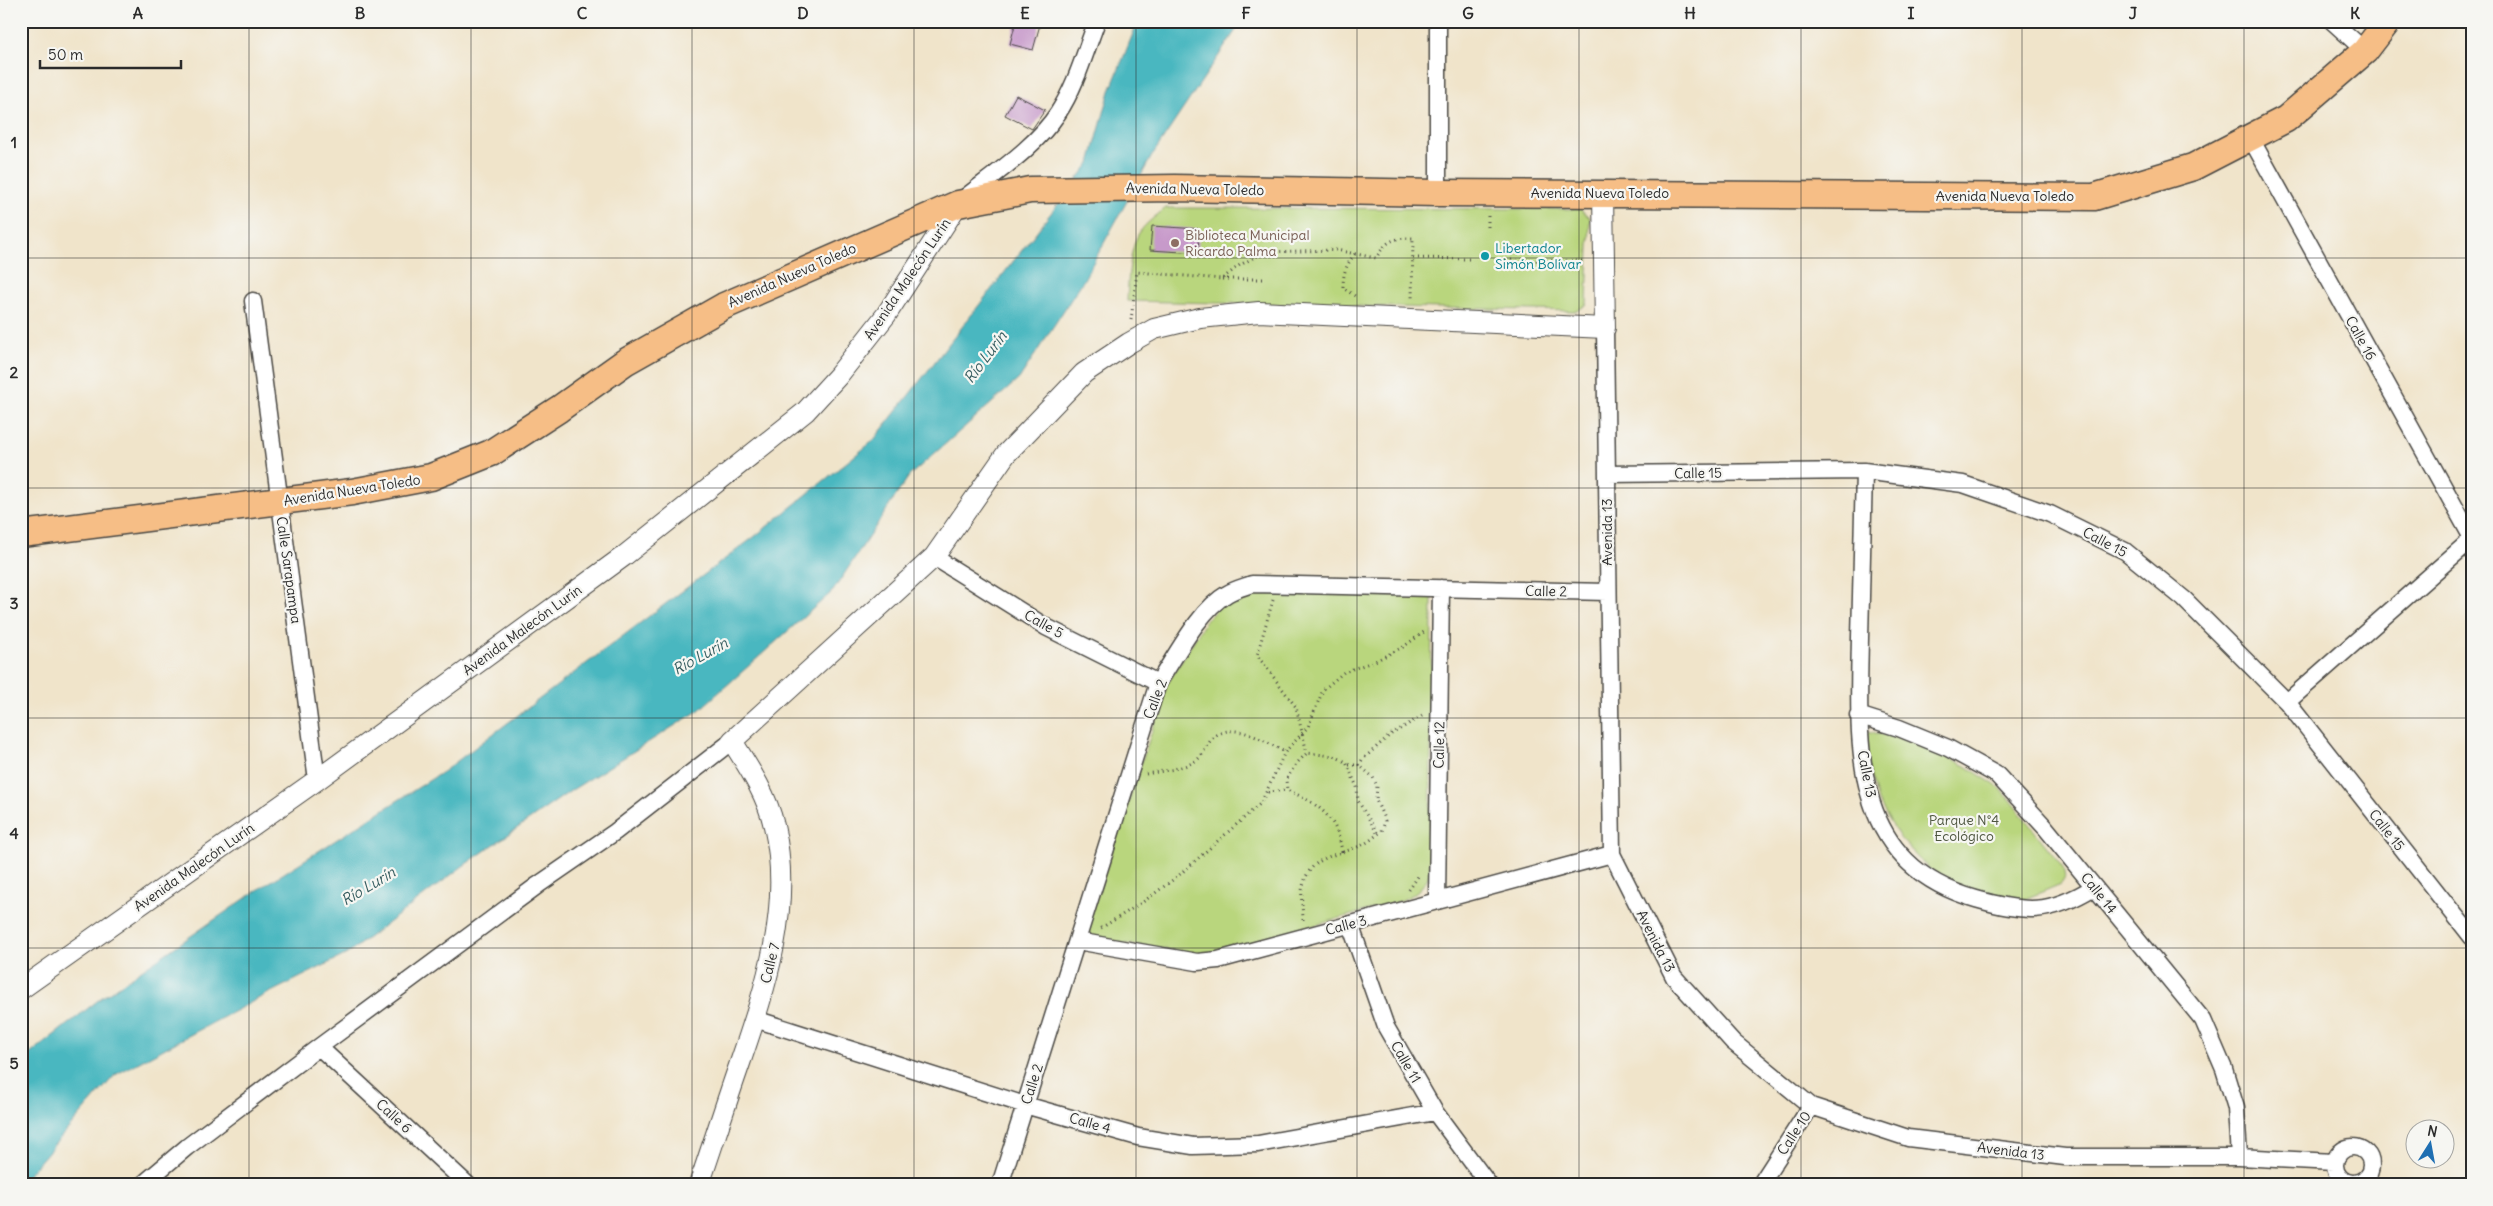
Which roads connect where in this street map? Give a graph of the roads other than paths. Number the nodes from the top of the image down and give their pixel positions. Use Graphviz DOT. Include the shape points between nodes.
graph roads {
  1 [pos="1097,21"];
  2 [pos="1438,21"];
  3 [pos="2332,21"];
  4 [pos="2388,21"];
  5 [pos="2366,51"];
  6 [pos="2250,137"];
  7 [pos="1603,193"];
  8 [pos="1438,194"];
  9 [pos="958,204"];
  10 [pos="252,301"];
  11 [pos="1605,328"];
  12 [pos="1864,471"];
  13 [pos="1607,474"];
  14 [pos="280,501"];
  15 [pos="21,534"];
  16 [pos="2472,539"];
  17 [pos="934,558"];
  18 [pos="1441,588"];
  19 [pos="1607,592"];
  20 [pos="1158,683"];
  21 [pos="2286,702"];
  22 [pos="1858,715"];
  23 [pos="732,741"];
  24 [pos="317,780"];
  25 [pos="1612,854"];
  26 [pos="2094,887"];
  27 [pos="1437,901"];
  28 [pos="1350,924"];
  29 [pos="2472,937"];
  30 [pos="1077,941"];
  31 [pos="21,989"];
  32 [pos="755,1019"];
  33 [pos="320,1047"];
  34 [pos="1025,1105"];
  35 [pos="1811,1106"];
  36 [pos="1435,1112"];
  37 [pos="2239,1157"];
  38 [pos="2334,1162"];
  39 [pos="142,1185"];
  40 [pos="468,1185"];
  41 [pos="699,1185"];
  42 [pos="1000,1185"];
  43 [pos="1489,1185"];
  44 [pos="1760,1185"];
  1 -- 9 [label="street" via="1058,114 1038,138"];
  2 -- 8 [label="street"];
  3 -- 5 [label="street"];
  4 -- 5 [label="main road, Avenida Nueva Toledo"];
  5 -- 6 [label="main road, Avenida Nueva Toledo" via="2286,118"];
  6 -- 7 [label="main road, Avenida Nueva Toledo" via="2193,167 2094,197"];
  6 -- 16 [label="street, Calle 16"];
  7 -- 8 [label="main road, Avenida Nueva Toledo"];
  7 -- 11 [label="street, Avenida 13"];
  8 -- 9 [label="main road, Avenida Nueva Toledo" via="1175,188 1030,190"];
  9 -- 14 [label="main road, Avenida Nueva Toledo" via="724,306 625,362 491,453 431,477 393,486"];
  9 -- 24 [label="street, Avenida Malecón Lurín" via="886,315 805,412 624,556"];
  10 -- 14 [label="street, Calle Sarapampa"];
  11 -- 13 [label="street, Avenida 13"];
  11 -- 17 [label="street" via="1259,312 1200,318 1154,329 1084,373 1006,454"];
  12 -- 13 [label="street, Calle 15"];
  12 -- 21 [label="street, Calle 15" via="1963,484 2050,514 2125,551 2184,599"];
  12 -- 22 [label="street, Calle 13"];
  13 -- 19 [label="street, Avenida 13"];
  14 -- 15 [label="main road, Avenida Nueva Toledo"];
  14 -- 24 [label="street, Calle Sarapampa"];
  16 -- 21 [label="street"];
  17 -- 20 [label="street, Calle 5" via="1046,627"];
  17 -- 23 [label="street"];
  18 -- 19 [label="street, Calle 2"];
  18 -- 20 [label="street, Calle 2" via="1252,584 1215,602"];
  18 -- 27 [label="street, Calle 12"];
  19 -- 25 [label="street, Avenida 13"];
  20 -- 30 [label="street, Calle 2"];
  21 -- 29 [label="street, Calle 15"];
  22 -- 26 [label="street, Calle 14" via="1948,748 1997,775"];
  22 -- 26 [label="street, Calle 13" via="1862,766 1868,790 1883,830 1911,867 1935,884 1960,894 2018,909 2070,902"];
  23 -- 32 [label="street, Calle 7" via="761,791 774,824 780,862 779,922"];
  23 -- 33 [label="street" via="615,832 538,885"];
  24 -- 31 [label="street, Avenida Malecón Lurín"];
  25 -- 27 [label="street, Calle 3"];
  25 -- 35 [label="street, Avenida 13" via="1674,977 1732,1042"];
  26 -- 37 [label="street, Calle 14" via="2203,1020 2236,1108"];
  27 -- 28 [label="street, Calle 3"];
  28 -- 30 [label="street, Calle 3" via="1218,960 1197,962"];
  28 -- 36 [label="street, Calle 11" via="1386,1027"];
  30 -- 34 [label="street, Calle 2"];
  32 -- 34 [label="street, Calle 4"];
  32 -- 41 [label="street, Calle 7"];
  33 -- 39 [label="street"];
  33 -- 40 [label="street, Calle 6"];
  34 -- 36 [label="street, Calle 4" via="1138,1137 1193,1146 1258,1144"];
  34 -- 42 [label="street, Calle 2"];
  35 -- 37 [label="street, Avenida 13" via="1908,1138 2055,1156"];
  35 -- 44 [label="street, Calle 10"];
  36 -- 43 [label="street, Calle 11"];
  37 -- 38 [label="street, Avenida 13"];
}
